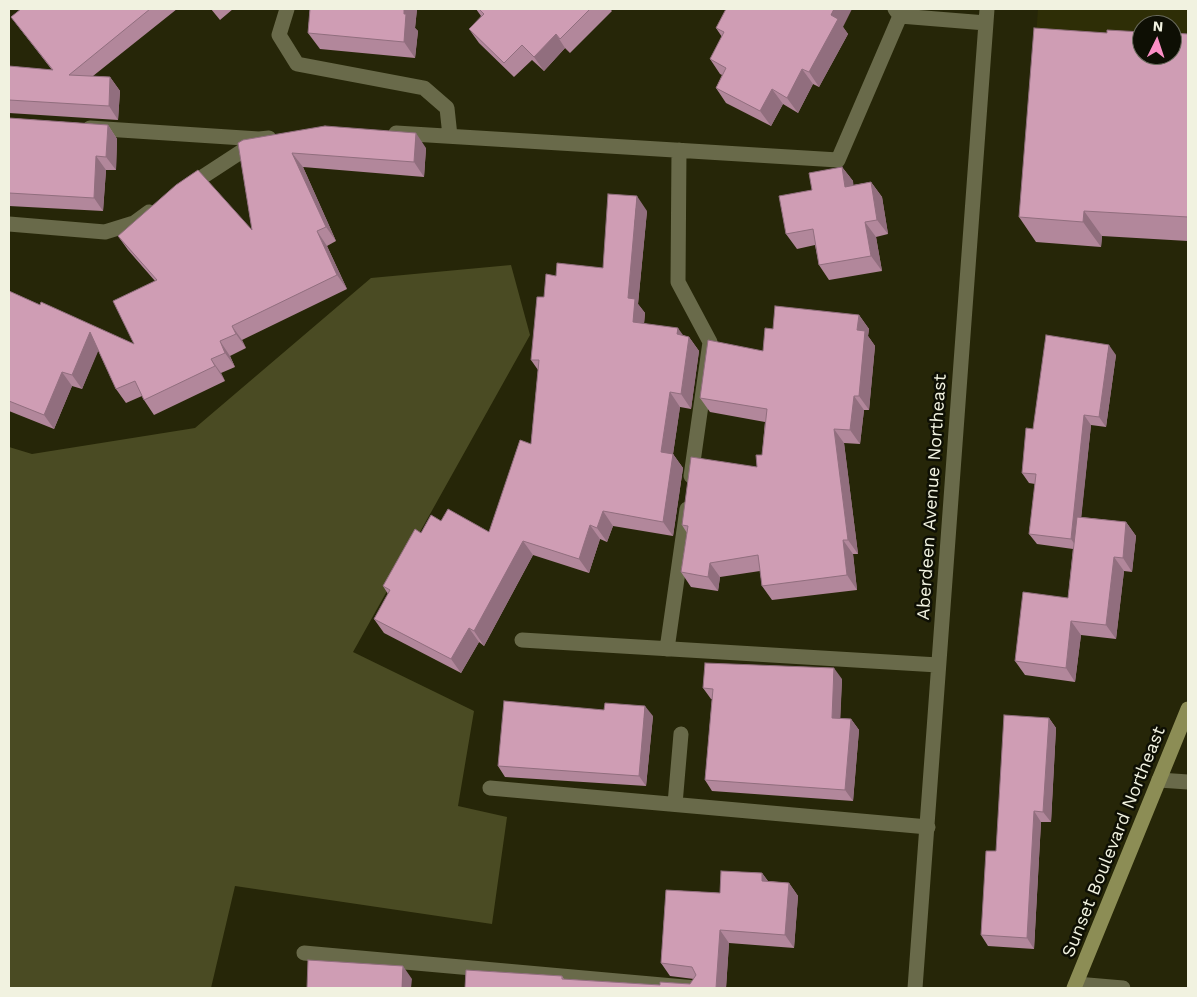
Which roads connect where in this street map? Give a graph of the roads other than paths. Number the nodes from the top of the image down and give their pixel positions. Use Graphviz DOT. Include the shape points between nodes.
graph roads {
  1 [pos="287,9"];
  2 [pos="897,13"];
  3 [pos="986,16"];
  4 [pos="76,127"];
  5 [pos="380,132"];
  6 [pos="285,135"];
  7 [pos="450,136"];
  8 [pos="259,139"];
  9 [pos="679,150"];
  10 [pos="9,224"];
  11 [pos="522,640"];
  12 [pos="667,649"];
  13 [pos="938,665"];
  14 [pos="1188,709"];
  15 [pos="681,734"];
  16 [pos="1159,780"];
  17 [pos="1188,782"];
  18 [pos="490,788"];
  19 [pos="675,804"];
  20 [pos="928,826"];
  21 [pos="304,953"];
  22 [pos="1075,986"];
  23 [pos="696,988"];
  24 [pos="915,988"];
  25 [pos="1123,988"];
  1 -- 7 [label="street" via="279,34 297,64 424,88 447,108"];
  2 -- 3 [label="street"];
  2 -- 9 [label="street" via="838,160"];
  3 -- 13 [label="street, Aberdeen Avenue Northeast"];
  4 -- 8 [label="street"];
  5 -- 7 [label="street"];
  6 -- 8 [label="street"];
  7 -- 9 [label="street"];
  8 -- 10 [label="street" via="134,222 105,232"];
  9 -- 12 [label="street" via="678,282 710,342"];
  11 -- 12 [label="street"];
  12 -- 13 [label="street"];
  13 -- 20 [label="street, Aberdeen Avenue Northeast"];
  14 -- 16 [label="main road, Sunset Boulevard Northeast"];
  15 -- 19 [label="street"];
  16 -- 17 [label="street"];
  16 -- 22 [label="main road, Sunset Boulevard Northeast"];
  18 -- 19 [label="street"];
  19 -- 20 [label="street"];
  20 -- 24 [label="street, Aberdeen Avenue Northeast"];
  21 -- 23 [label="street"];
  22 -- 25 [label="street"];
}
